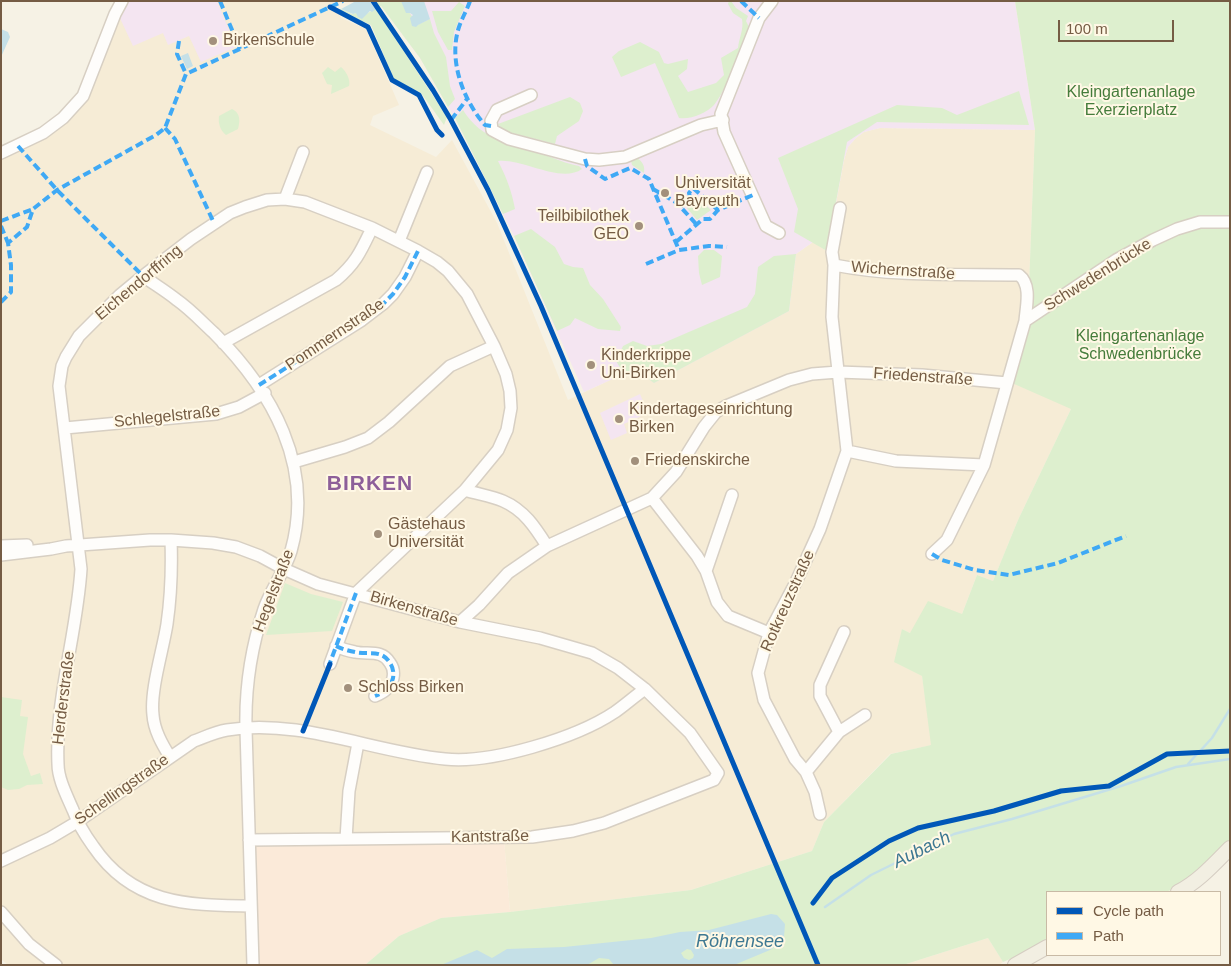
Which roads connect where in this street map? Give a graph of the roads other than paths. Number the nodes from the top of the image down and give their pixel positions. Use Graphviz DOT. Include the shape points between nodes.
graph roads {
  1 [pos="122,1"];
  2 [pos="772,1"];
  3 [pos="531,94"];
  4 [pos="722,120"];
  5 [pos="303,152"];
  6 [pos="1,153"];
  7 [pos="427,172"];
  8 [pos="285,199"];
  9 [pos="840,208"];
  10 [pos="1230,222"];
  11 [pos="372,228"];
  12 [pos="779,232"];
  13 [pos="399,241"];
  14 [pos="418,251"];
  15 [pos="834,265"];
  16 [pos="143,276"];
  17 [pos="1025,321"];
  18 [pos="223,343"];
  19 [pos="494,346"];
  20 [pos="838,372"];
  21 [pos="1007,383"];
  22 [pos="262,389"];
  23 [pos="65,428"];
  24 [pos="847,451"];
  25 [pos="294,462"];
  26 [pos="984,465"];
  27 [pos="465,490"];
  28 [pos="732,495"];
  29 [pos="652,498"];
  30 [pos="171,540"];
  31 [pos="72,545"];
  32 [pos="1,546"];
  33 [pos="547,546"];
  34 [pos="932,554"];
  35 [pos="1,555"];
  36 [pos="284,569"];
  37 [pos="706,571"];
  38 [pos="356,593"];
  39 [pos="460,622"];
  40 [pos="844,632"];
  41 [pos="769,633"];
  42 [pos="336,646"];
  43 [pos="330,664"];
  44 [pos="645,689"];
  45 [pos="375,696"];
  46 [pos="865,714"];
  47 [pos="246,729"];
  48 [pos="839,732"];
  49 [pos="358,743"];
  50 [pos="170,757"];
  51 [pos="806,772"];
  52 [pos="718,773"];
  53 [pos="820,814"];
  54 [pos="77,822"];
  55 [pos="346,839"];
  56 [pos="249,840"];
  57 [pos="1230,848"];
  58 [pos="1,861"];
  59 [pos="1180,891"];
  60 [pos="251,906"];
  61 [pos="1,912"];
  62 [pos="1046,948"];
  63 [pos="56,965"];
  64 [pos="253,965"];
  65 [pos="1015,965"];
  1 -- 6 [label="street" via="83,96 44,133"];
  2 -- 4 [label="street" via="759,18"];
  3 -- 4 [label="street" via="497,110 491,121 492,130 509,138 585,159 625,157 701,125"];
  4 -- 12 [label="street" via="724,132 766,226"];
  5 -- 8 [label="street"];
  7 -- 13 [label="street"];
  8 -- 11 [label="street, Eichendorffring" via="305,202"];
  8 -- 16 [label="street, Eichendorffring" via="267,200 230,213"];
  9 -- 15 [label="street, Wichernstraße" via="832,252"];
  10 -- 17 [label="street, Schwedenbrücke" via="1200,222 1177,228 1116,260"];
  11 -- 13 [label="street, Eichendorffring"];
  11 -- 18 [label="street" via="351,267 336,280"];
  13 -- 14 [label="street, Eichendorffring"];
  14 -- 19 [label="street, Eichendorffring" via="448,271 467,294"];
  14 -- 22 [label="street, Pommernstraße" via="405,277 383,304"];
  15 -- 17 [label="street, Wichernstraße" via="916,275 1019,276 1026,284"];
  15 -- 20 [label="street" via="832,317"];
  16 -- 18 [label="street, Hegelstraße" via="178,300"];
  16 -- 23 [label="street, Eichendorffring" via="79,336 66,357 60,386"];
  17 -- 21 [label="street"];
  18 -- 22 [label="street, Hegelstraße"];
  19 -- 25 [label="street" via="445,370 368,438"];
  19 -- 27 [label="street, Eichendorffring" via="506,374 512,408 498,450"];
  20 -- 21 [label="street, Friedenstraße"];
  20 -- 24 [label="street, Rotkreuzstraße"];
  20 -- 29 [label="street, Friedenstraße" via="789,380 721,409 704,427 676,472"];
  21 -- 26 [label="street"];
  22 -- 23 [label="street, Schlegelstraße" via="239,407 216,414"];
  22 -- 25 [label="street, Hegelstraße"];
  23 -- 31 [label="street, Eichendorffring"];
  24 -- 26 [label="street" via="896,461"];
  24 -- 41 [label="street, Rotkreuzstraße" via="820,529"];
  25 -- 36 [label="street, Hegelstraße" via="298,484 297,519"];
  26 -- 34 [label="street" via="947,540"];
  27 -- 33 [label="street" via="502,500 519,510"];
  27 -- 38 [label="street, Eichendorffring"];
  28 -- 37 [label="street"];
  29 -- 33 [label="street, Friedenstraße"];
  29 -- 37 [label="street"];
  30 -- 31 [label="street, Birkenstraße"];
  30 -- 36 [label="street, Birkenstraße" via="236,547"];
  30 -- 50 [label="street" via="172,583 153,699 158,734"];
  31 -- 32 [label="street, Birkenstraße"];
  31 -- 35 [label="street, Birkenstraße"];
  31 -- 54 [label="street, Herderstraße" via="81,569 80,592 60,712 58,766"];
  33 -- 39 [label="street, Friedenstraße" via="508,573"];
  36 -- 38 [label="street, Birkenstraße" via="318,584"];
  36 -- 47 [label="street, Hegelstraße" via="264,609 256,639 248,680"];
  37 -- 41 [label="street" via="717,602 728,616"];
  38 -- 39 [label="street, Birkenstraße"];
  38 -- 42 [label="street"];
  39 -- 44 [label="street, Birkenstraße" via="540,638 592,653"];
  40 -- 48 [label="street" via="820,685 820,696"];
  41 -- 51 [label="street, Rotkreuzstraße" via="758,672 764,700 795,759"];
  42 -- 43 [label="street"];
  42 -- 45 [label="street" via="353,652 378,653 390,662 392,682"];
  44 -- 49 [label="street, Schellingstraße" via="614,713 585,728 497,756 446,760"];
  44 -- 52 [label="street, Birkenstraße" via="690,733"];
  46 -- 48 [label="street"];
  47 -- 49 [label="street, Schellingstraße" via="303,731"];
  47 -- 50 [label="street, Schellingstraße" via="211,734"];
  47 -- 56 [label="street, Hegelstraße"];
  48 -- 51 [label="street"];
  49 -- 55 [label="street" via="349,792"];
  50 -- 54 [label="street, Schellingstraße"];
  51 -- 53 [label="street, Rotkreuzstraße" via="816,792"];
  52 -- 55 [label="street, Kantstraße" via="714,780 705,784 604,823 573,831 532,837"];
  54 -- 58 [label="street, Schellingstraße"];
  54 -- 60 [label="street, Herderstraße" via="112,870 153,896 200,905"];
  55 -- 56 [label="street, Kantstraße"];
  56 -- 60 [label="street, Hegelstraße"];
  57 -- 59 [label="main road" via="1204,874"];
  60 -- 64 [label="street, Hegelstraße"];
  61 -- 63 [label="street" via="29,944"];
  62 -- 65 [label="main road"];
}
